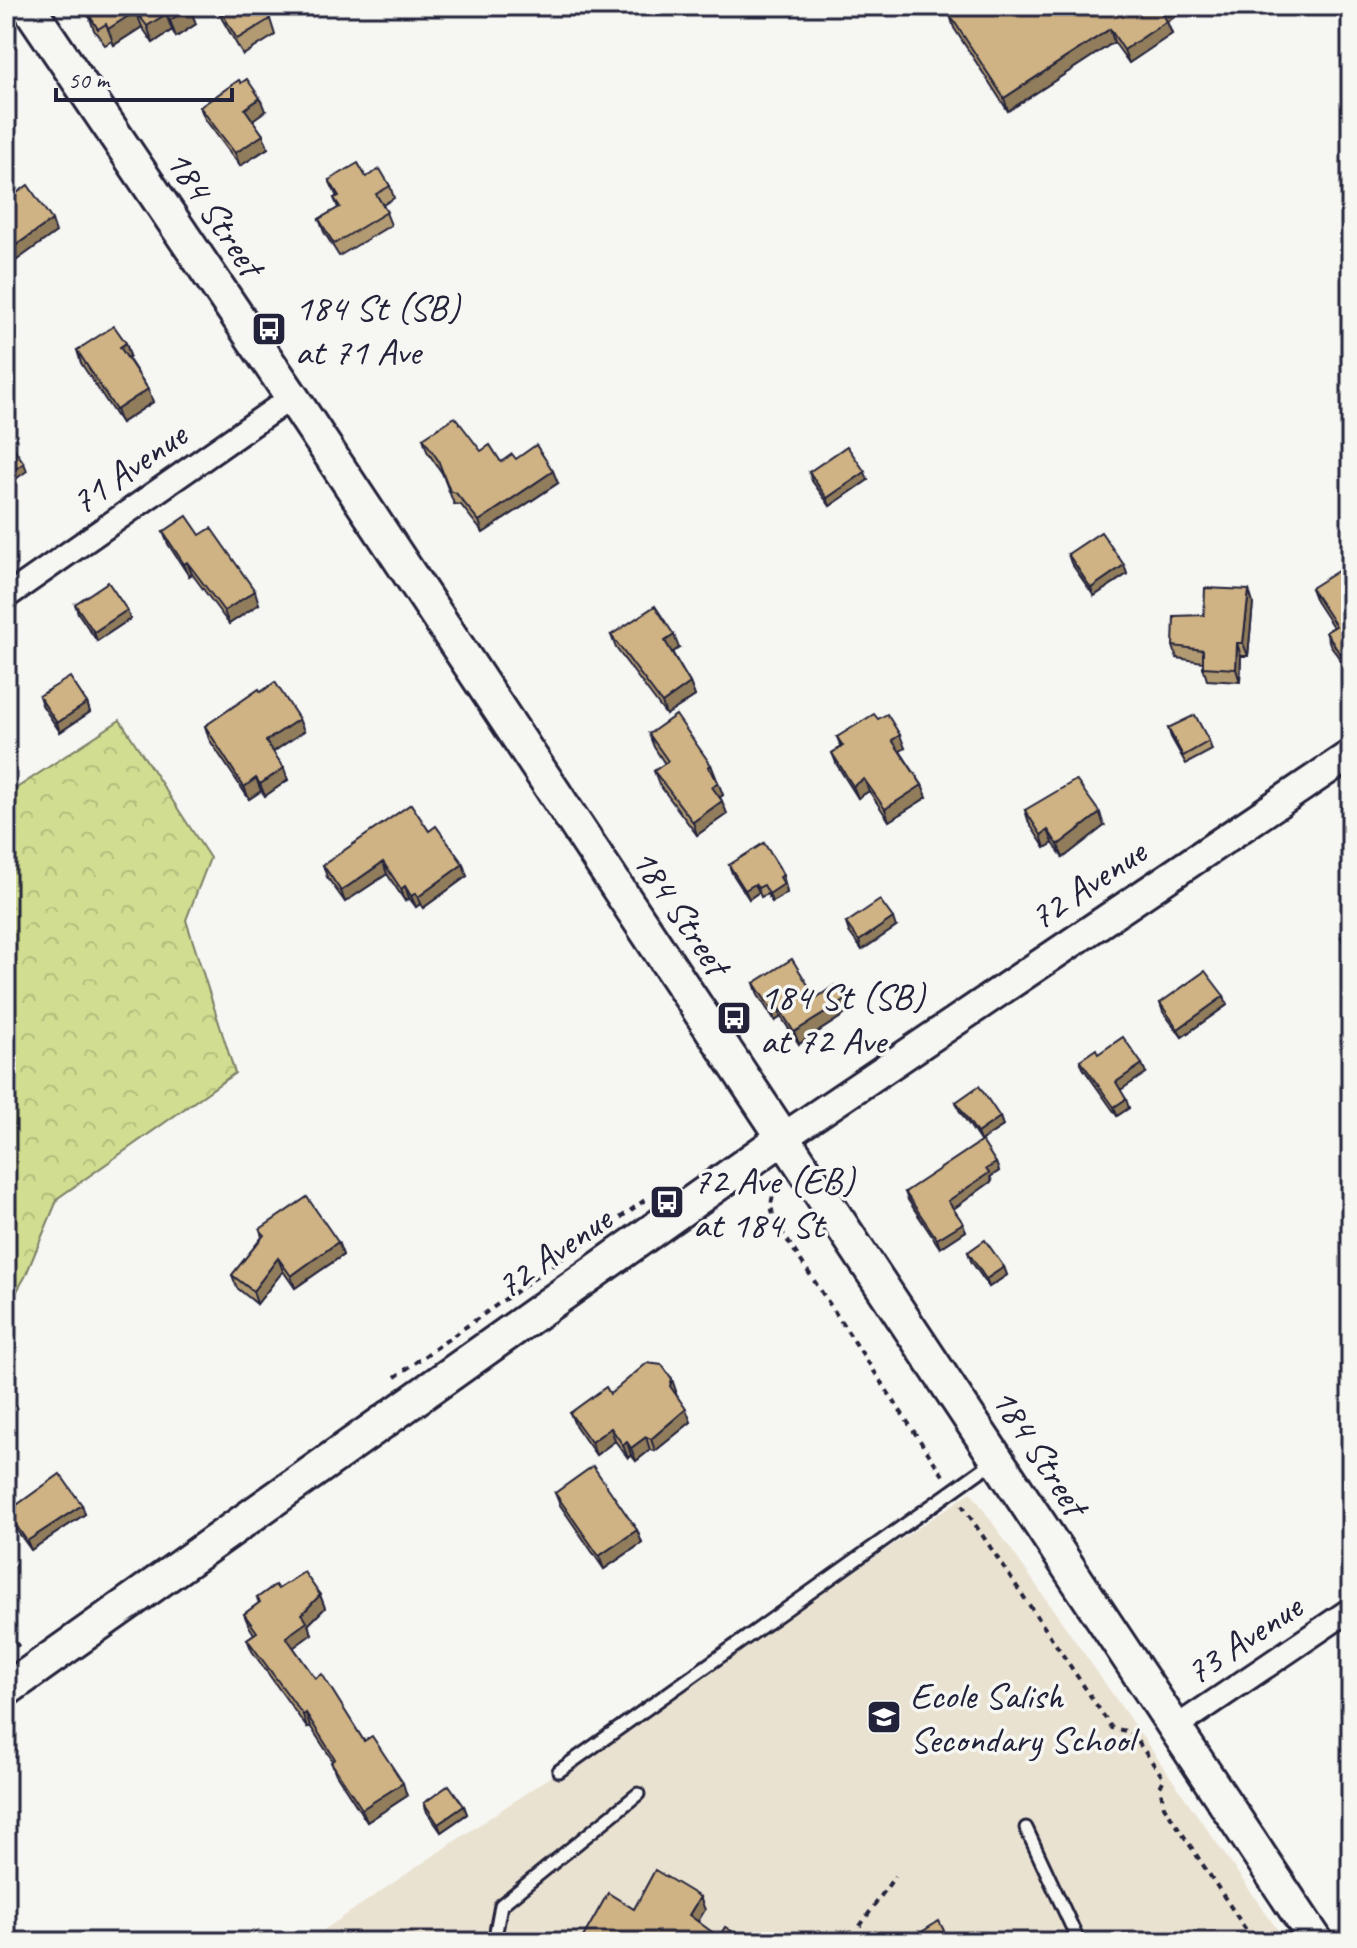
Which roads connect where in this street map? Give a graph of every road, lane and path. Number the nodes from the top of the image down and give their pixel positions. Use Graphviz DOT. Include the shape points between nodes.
graph roads {
  1 [pos="28,6"];
  2 [pos="292,397"];
  3 [pos="6,597"];
  4 [pos="1351,754"];
  5 [pos="784,1137"];
  6 [pos="766,1180"];
  7 [pos="775,1185"];
  8 [pos="785,1190"];
  9 [pos="997,1459"];
  10 [pos="944,1479"];
  11 [pos="964,1508"];
  12 [pos="1351,1609"];
  13 [pos="6,1690"];
  14 [pos="1175,1728"];
  15 [pos="559,1771"];
  16 [pos="638,1794"];
  17 [pos="1026,1828"];
  18 [pos="895,1876"];
  19 [pos="860,1926"];
  20 [pos="494,1942"];
  21 [pos="1079,1942"];
  22 [pos="1254,1942"];
  23 [pos="1317,1942"];
  1 -- 2 [label="main road, 184 Street"];
  2 -- 3 [label="street, 71 Avenue"];
  2 -- 5 [label="main road, 184 Street"];
  4 -- 5 [label="street, 72 Avenue"];
  5 -- 9 [label="main road, 184 Street"];
  5 -- 13 [label="main road, 72 Avenue"];
  6 -- 7 [label="path"];
  7 -- 8 [label="path"];
  7 -- 10 [label="path" via="774,1220"];
  9 -- 14 [label="main road, 184 Street"];
  9 -- 15 [label="lane"];
  11 -- 22 [label="path" via="1112,1728 1131,1732 1164,1779 1164,1806"];
  12 -- 14 [label="street, 73 Avenue"];
  14 -- 23 [label="main road, 184 Street"];
  16 -- 20 [label="lane" via="501,1905"];
  17 -- 21 [label="lane"];
  18 -- 19 [label="path"];
}
